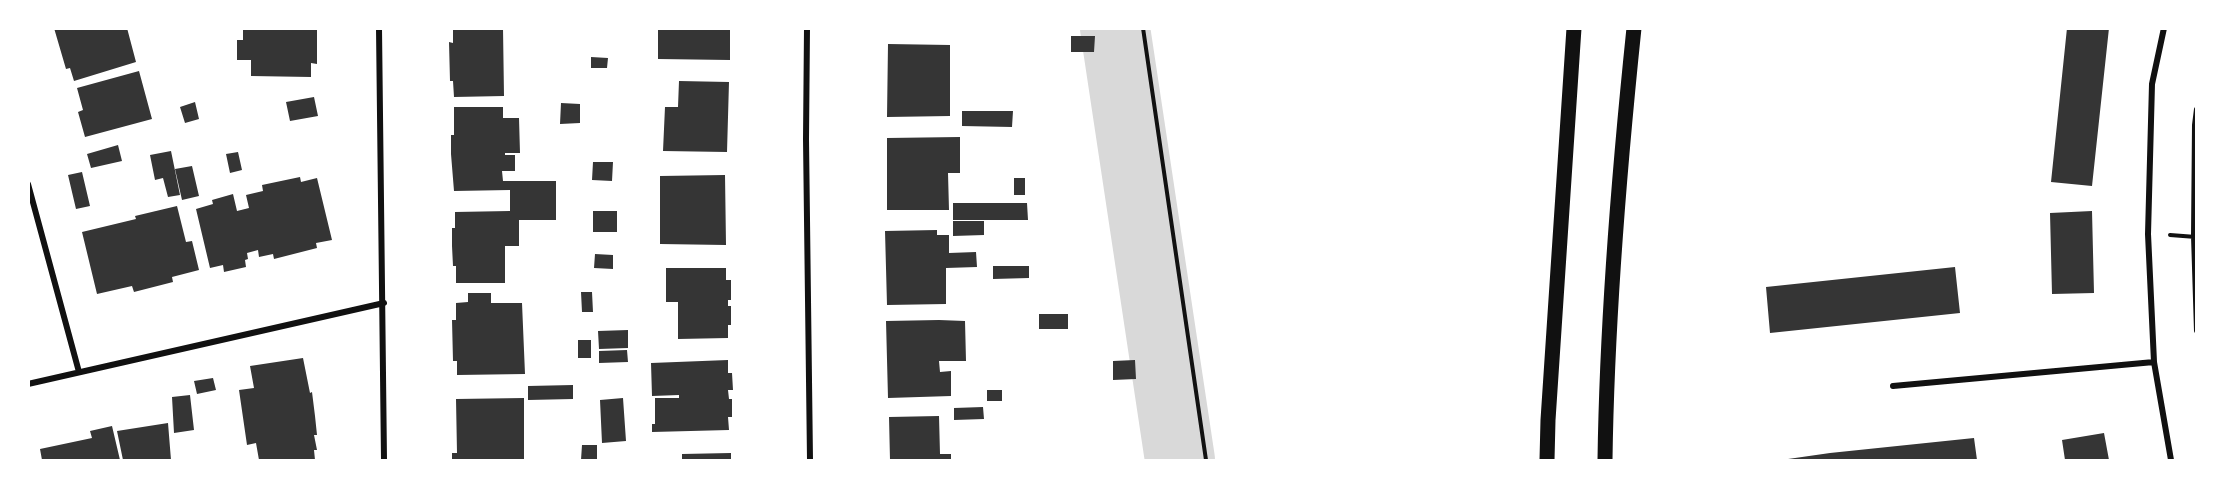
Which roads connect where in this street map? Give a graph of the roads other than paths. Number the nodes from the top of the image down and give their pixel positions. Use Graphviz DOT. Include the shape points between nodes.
graph roads {
  1 [pos="380,28"];
  2 [pos="807,28"];
  3 [pos="1574,28"];
  4 [pos="1634,28"];
  5 [pos="2164,28"];
  6 [pos="28,183"];
  7 [pos="384,303"];
  8 [pos="2154,362"];
  9 [pos="79,372"];
  10 [pos="28,384"];
  11 [pos="1893,386"];
  12 [pos="384,460"];
  13 [pos="810,460"];
  14 [pos="1547,460"];
  15 [pos="1605,460"];
  16 [pos="2171,460"];
  1 -- 7 [label="street"];
  2 -- 13 [label="street"];
  3 -- 14 [label="main road"];
  4 -- 15 [label="main road" via="1619,179"];
  5 -- 8 [label="street" via="2152,84 2148,234"];
  6 -- 9 [label="street"];
  7 -- 9 [label="street"];
  7 -- 12 [label="street"];
  8 -- 11 [label="street"];
  8 -- 16 [label="street"];
  9 -- 10 [label="street"];
}
